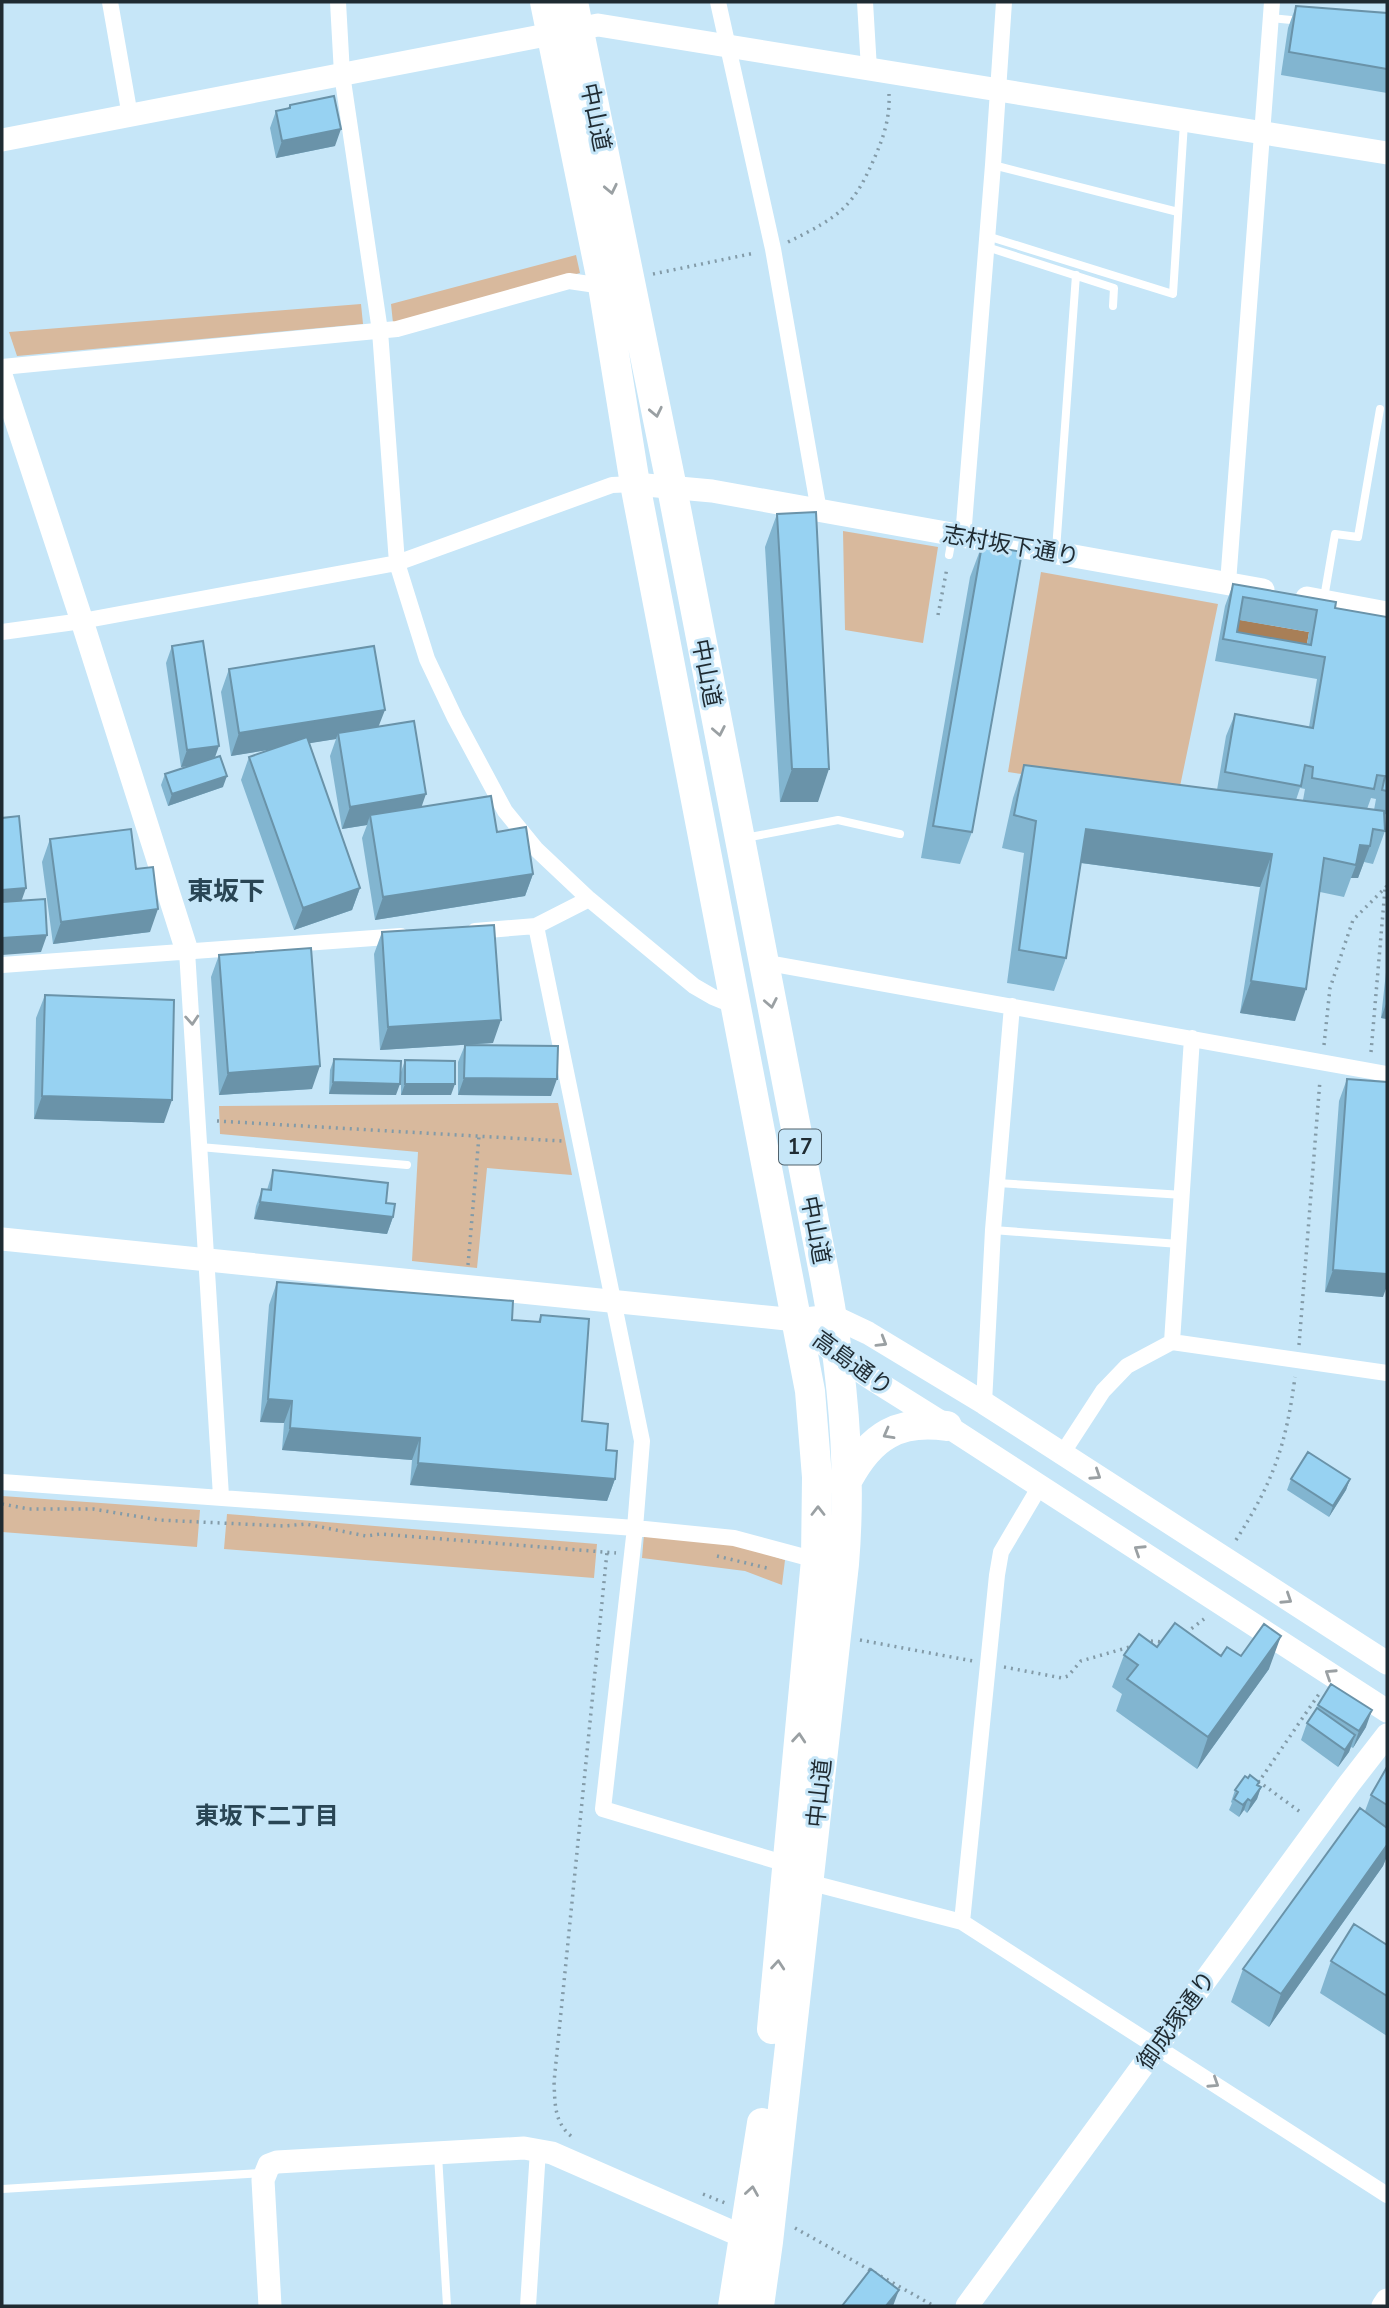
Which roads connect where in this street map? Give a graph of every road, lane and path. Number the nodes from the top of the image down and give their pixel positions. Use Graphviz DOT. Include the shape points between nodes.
graph roads {
  1 [pos="110,2"];
  2 [pos="338,2"];
  3 [pos="545,2"];
  4 [pos="718,2"];
  5 [pos="865,2"];
  6 [pos="1004,2"];
  7 [pos="1271,10"];
  8 [pos="567,21"];
  9 [pos="1309,22"];
  10 [pos="727,45"];
  11 [pos="878,70"];
  12 [pos="342,74"];
  13 [pos="997,90"];
  14 [pos="130,116"];
  15 [pos="1185,120"];
  16 [pos="1263,132"];
  17 [pos="2,140"];
  18 [pos="1387,153"];
  19 [pos="993,165"];
  20 [pos="1178,212"];
  21 [pos="987,242"];
  22 [pos="773,250"];
  23 [pos="1076,275"];
  24 [pos="644,276"];
  25 [pos="603,286"];
  26 [pos="1113,306"];
  27 [pos="380,331"];
  28 [pos="2,367"];
  29 [pos="2,378"];
  30 [pos="1380,410"];
  31 [pos="635,484"];
  32 [pos="672,488"];
  33 [pos="820,511"];
  34 [pos="955,542"];
  35 [pos="1056,553"];
  36 [pos="397,563"];
  37 [pos="1228,583"];
  38 [pos="1324,601"];
  39 [pos="1387,612"];
  40 [pos="938,615"];
  41 [pos="82,621"];
  42 [pos="2,632"];
  43 [pos="900,834"];
  44 [pos="739,839"];
  45 [pos="1386,886"];
  46 [pos="589,899"];
  47 [pos="536,926"];
  48 [pos="453,932"];
  49 [pos="411,935"];
  50 [pos="187,951"];
  51 [pos="763,962"];
  52 [pos="2,965"];
  53 [pos="735,1006"];
  54 [pos="1012,1006"];
  55 [pos="1192,1038"];
  56 [pos="1322,1062"];
  57 [pos="1369,1071"];
  58 [pos="1387,1074"];
  59 [pos="217,1121"];
  60 [pos="479,1136"];
  61 [pos="581,1142"];
  62 [pos="200,1147"];
  63 [pos="407,1165"];
  64 [pos="997,1183"];
  65 [pos="1183,1195"];
  66 [pos="993,1230"];
  67 [pos="2,1239"];
  68 [pos="1179,1244"];
  69 [pos="207,1261"];
  70 [pos="468,1271"];
  71 [pos="614,1303"];
  72 [pos="832,1316"];
  73 [pos="796,1320"];
  74 [pos="1172,1342"];
  75 [pos="838,1356"];
  76 [pos="1297,1359"];
  77 [pos="1387,1373"];
  78 [pos="984,1403"];
  79 [pos="947,1426"];
  80 [pos="1062,1454"];
  81 [pos="848,1479"];
  82 [pos="2,1482"];
  83 [pos="1040,1486"];
  84 [pos="221,1496"];
  85 [pos="2,1504"];
  86 [pos="635,1528"];
  87 [pos="1236,1540"];
  88 [pos="631,1548"];
  89 [pos="607,1552"];
  90 [pos="709,1556"];
  91 [pos="816,1560"];
  92 [pos="772,1569"];
  93 [pos="1204,1619"];
  94 [pos="1182,1635"];
  95 [pos="858,1640"];
  96 [pos="1172,1643"];
  97 [pos="1387,1663"];
  98 [pos="989,1664"];
  99 [pos="1319,1694"];
  100 [pos="1387,1711"];
  101 [pos="1387,1735"];
  102 [pos="1304,1815"];
  103 [pos="797,1873"];
  104 [pos="962,1922"];
  105 [pos="1157,2046"];
  106 [pos="576,2140"];
  107 [pos="538,2150"];
  108 [pos="438,2153"];
  109 [pos="265,2173"];
  110 [pos="2,2189"];
  111 [pos="695,2190"];
  112 [pos="1387,2195"];
  113 [pos="729,2204"];
  114 [pos="795,2228"];
  115 [pos="744,2237"];
  116 [pos="1387,2300"];
  117 [pos="270,2306"];
  118 [pos="447,2306"];
  119 [pos="528,2306"];
  120 [pos="733,2306"];
  121 [pos="759,2306"];
  122 [pos="933,2306"];
  123 [pos="967,2306"];
  124 [pos="1383,2306"];
  1 -- 14 [label="street"];
  2 -- 12 [label="street"];
  3 -- 8 [label="highway, 中山道 / 17"];
  4 -- 10 [label="street"];
  5 -- 11 [label="street"];
  6 -- 13 [label="street"];
  7 -- 9 [label="lane"];
  7 -- 16 [label="street"];
  8 -- 10 [label="street"];
  8 -- 12 [label="street"];
  8 -- 25 [label="highway, 中山道 / 17"];
  8 -- 32 [label="highway, 中山道 / 17, one-way"];
  10 -- 11 [label="street"];
  10 -- 22 [label="street"];
  11 -- 13 [label="street"];
  11 -- 22 [label="path" via="889,100 885,134 866,180 855,197 825,223"];
  12 -- 14 [label="street"];
  12 -- 27 [label="street"];
  13 -- 15 [label="street"];
  13 -- 19 [label="street"];
  14 -- 17 [label="street"];
  15 -- 16 [label="street"];
  15 -- 20 [label="lane"];
  16 -- 18 [label="street"];
  16 -- 37 [label="street"];
  19 -- 20 [label="lane"];
  19 -- 21 [label="street"];
  20 -- 21 [label="lane" via="1172,294"];
  21 -- 23 [label="lane"];
  21 -- 34 [label="street"];
  22 -- 24 [label="path"];
  22 -- 33 [label="street"];
  23 -- 26 [label="lane" via="1114,288"];
  23 -- 35 [label="lane"];
  25 -- 27 [label="street" via="569,281"];
  25 -- 31 [label="highway, 中山道 / 17"];
  27 -- 28 [label="street"];
  27 -- 36 [label="street"];
  29 -- 41 [label="street"];
  30 -- 38 [label="lane" via="1358,537 1335,534"];
  31 -- 32 [label="street, 志村坂下通り"];
  31 -- 36 [label="street" via="612,485"];
  31 -- 53 [label="highway, 中山道 / 17"];
  32 -- 33 [label="street, 志村坂下通り"];
  32 -- 44 [label="highway, 中山道 / 17, one-way"];
  33 -- 34 [label="street, 志村坂下通り"];
  34 -- 35 [label="street, 志村坂下通り"];
  34 -- 40 [label="path"];
  35 -- 37 [label="street, 志村坂下通り"];
  36 -- 41 [label="street"];
  36 -- 46 [label="street" via="427,659 505,811 536,849"];
  37 -- 38 [label="street, 志村坂下通り"];
  38 -- 39 [label="street, 志村坂下通り"];
  41 -- 42 [label="street"];
  41 -- 50 [label="street"];
  43 -- 44 [label="lane" via="838,820"];
  44 -- 51 [label="highway, 中山道 / 17"];
  45 -- 56 [label="path" via="1353,920 1330,988"];
  45 -- 57 [label="path"];
  46 -- 47 [label="street"];
  46 -- 53 [label="street" via="694,986"];
  47 -- 48 [label="street"];
  47 -- 61 [label="street"];
  49 -- 50 [label="street"];
  50 -- 52 [label="street"];
  50 -- 62 [label="street, one-way"];
  51 -- 54 [label="street"];
  51 -- 72 [label="highway, 中山道 / 17, one-way"];
  53 -- 73 [label="highway, 中山道 / 17"];
  54 -- 55 [label="street"];
  54 -- 64 [label="street"];
  55 -- 56 [label="street"];
  55 -- 65 [label="street"];
  56 -- 57 [label="street"];
  56 -- 76 [label="path"];
  57 -- 58 [label="street"];
  59 -- 60 [label="path"];
  60 -- 61 [label="path"];
  60 -- 70 [label="path"];
  61 -- 71 [label="street"];
  62 -- 63 [label="lane"];
  62 -- 69 [label="street"];
  64 -- 65 [label="lane"];
  64 -- 66 [label="street"];
  65 -- 68 [label="street"];
  66 -- 68 [label="lane"];
  66 -- 78 [label="street"];
  67 -- 69 [label="street"];
  68 -- 74 [label="street"];
  69 -- 71 [label="street"];
  69 -- 84 [label="street"];
  71 -- 73 [label="street"];
  71 -- 86 [label="street" via="642,1441"];
  72 -- 73 [label="street, 高島通り"];
  72 -- 75 [label="highway, 中山道 / 17"];
  72 -- 78 [label="street, 高島通り, one-way"];
  73 -- 75 [label="street, 高島通り"];
  91 -- 73 [label="highway, 中山道 / 17, one-way" via="814,1433"];
  74 -- 76 [label="street"];
  74 -- 80 [label="street" via="1127,1366 1103,1391"];
  75 -- 79 [label="street, 高島通り"];
  75 -- 81 [label="highway, 中山道 / 17"];
  76 -- 77 [label="street"];
  76 -- 87 [label="path" via="1280,1457"];
  78 -- 80 [label="street, 高島通り"];
  79 -- 81 [label="highway, one-way" via="916,1424 885,1434 865,1452"];
  79 -- 83 [label="street, 高島通り"];
  80 -- 97 [label="street, 高島通り, one-way"];
  81 -- 103 [label="highway, 中山道 / 17" via="845,1564"];
  82 -- 84 [label="street"];
  83 -- 98 [label="street" via="1002,1552"];
  100 -- 83 [label="street, 高島通り, one-way"];
  84 -- 86 [label="street"];
  85 -- 89 [label="path" via="93,1508 159,1520 306,1524 366,1536"];
  86 -- 88 [label="street"];
  86 -- 91 [label="street" via="734,1538"];
  88 -- 89 [label="path"];
  88 -- 103 [label="street" via="603,1809"];
  89 -- 106 [label="path" via="554,2082 556,2114 563,2130"];
  90 -- 92 [label="path"];
  103 -- 91 [label="highway, 中山道 / 17, one-way"];
  93 -- 94 [label="path"];
  95 -- 98 [label="path"];
  96 -- 98 [label="path" via="1150,1640 1081,1661 1062,1678"];
  98 -- 104 [label="street"];
  99 -- 102 [label="path" via="1257,1783"];
  101 -- 105 [label="street, 御成塚通り"];
  103 -- 104 [label="street"];
  115 -- 103 [label="highway, 中山道 / 17, one-way"];
  103 -- 121 [label="highway, 中山道 / 17"];
  104 -- 105 [label="street"];
  105 -- 112 [label="street, one-way"];
  105 -- 123 [label="street, 御成塚通り"];
  107 -- 108 [label="street"];
  107 -- 115 [label="street"];
  107 -- 119 [label="street"];
  108 -- 109 [label="street" via="277,2162"];
  108 -- 118 [label="lane"];
  109 -- 110 [label="lane"];
  109 -- 117 [label="street"];
  111 -- 113 [label="path"];
  114 -- 122 [label="path"];
  115 -- 120 [label="highway, 中山道 / 17"];
  116 -- 124 [label="street"];
}
